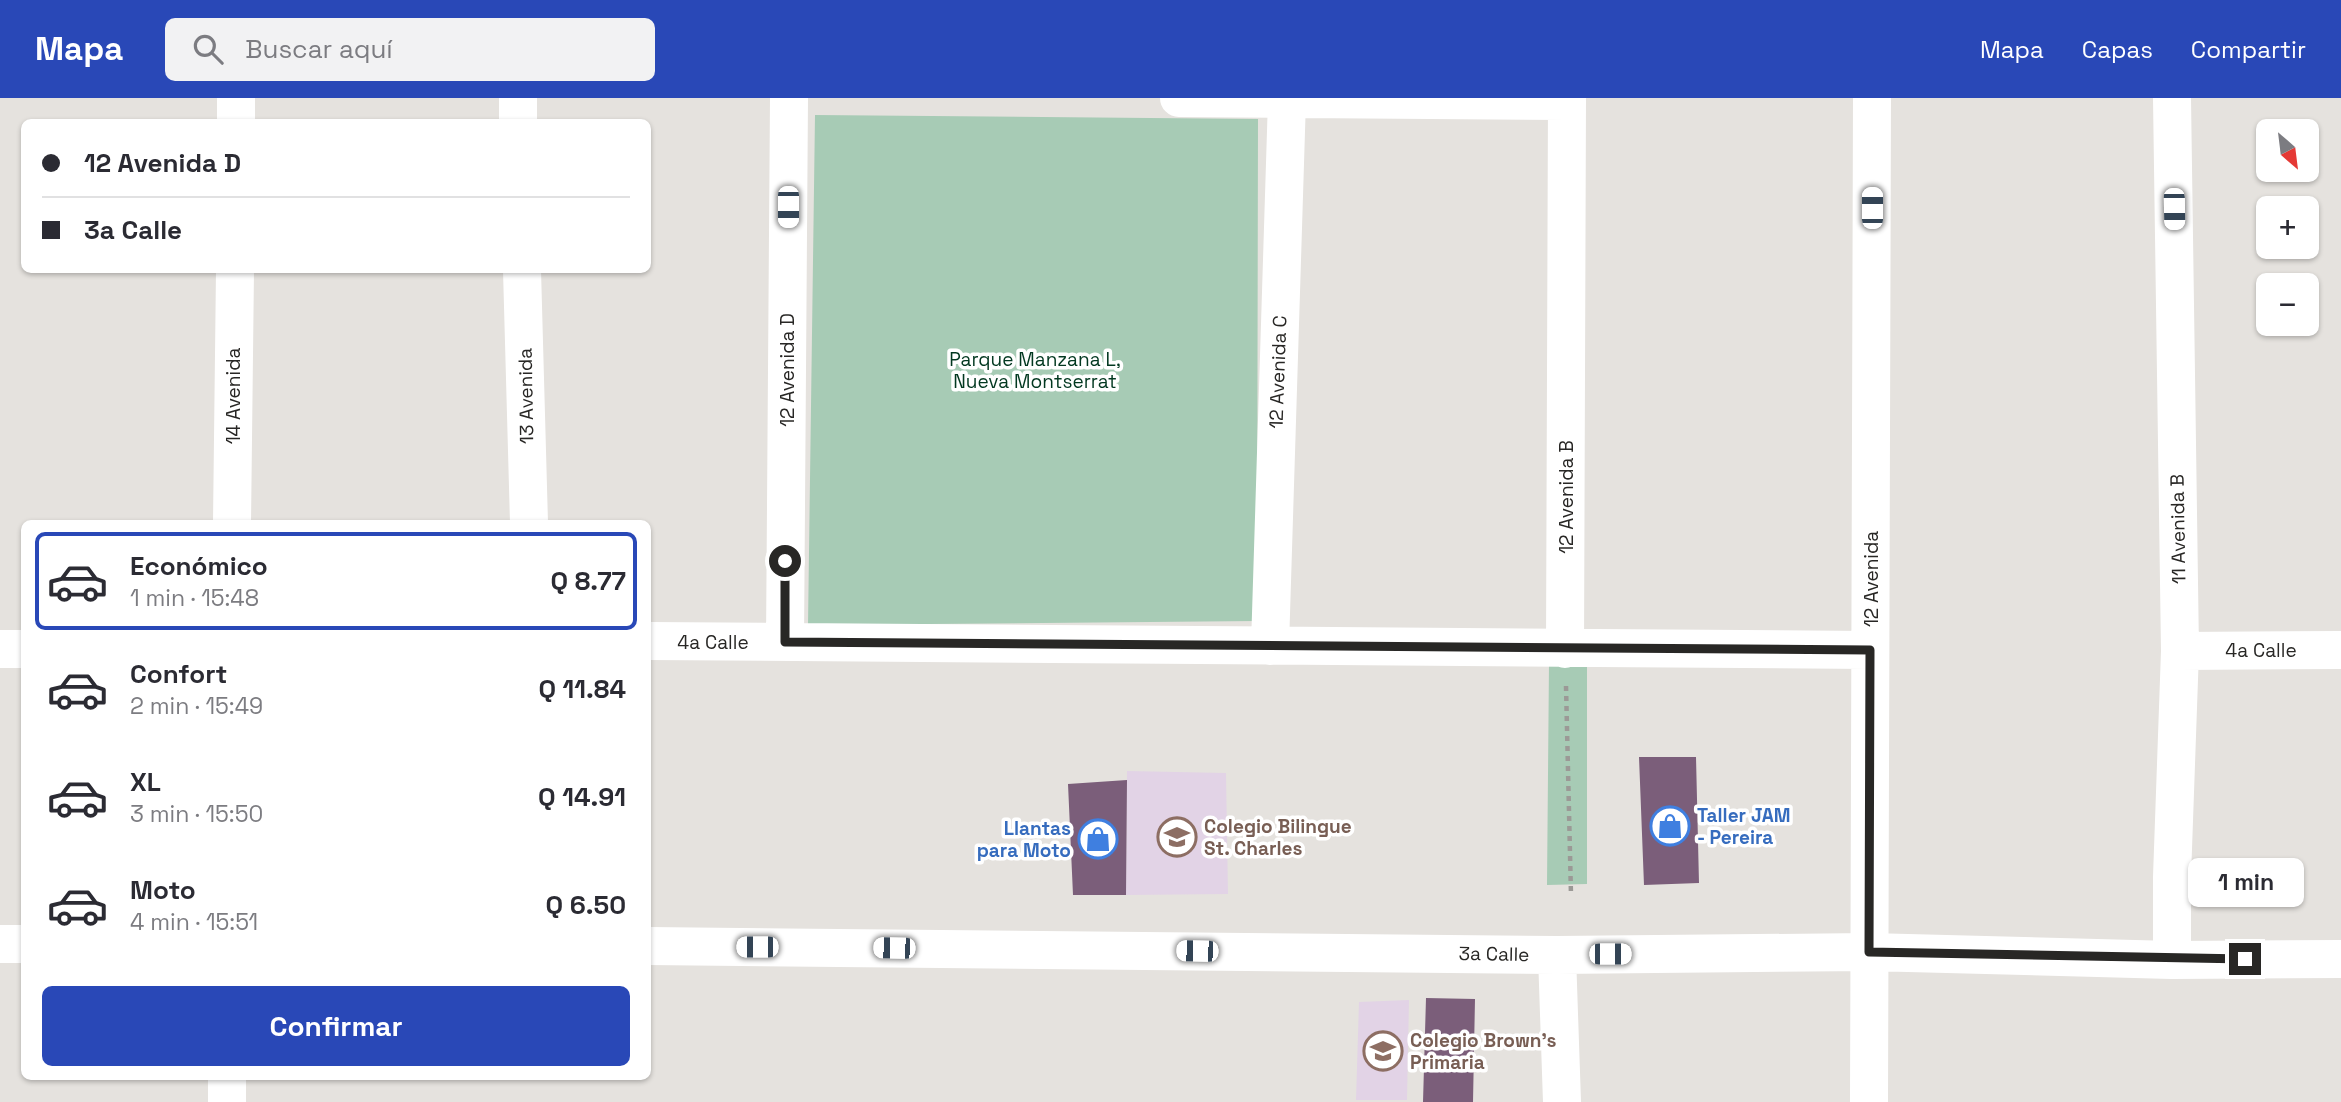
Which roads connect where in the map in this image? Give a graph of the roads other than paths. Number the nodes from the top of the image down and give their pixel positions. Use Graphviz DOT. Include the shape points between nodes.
graph roads {
  1 [pos="236,98"];
  2 [pos="518,98"];
  3 [pos="789,98"];
  4 [pos="1179,98"];
  5 [pos="1872,98"];
  6 [pos="2172,98"];
  7 [pos="1287,99"];
  8 [pos="1567,100"];
  9 [pos="236,119"];
  10 [pos="518,119"];
  11 [pos="234,273"];
  12 [pos="522,273"];
  13 [pos="232,520"];
  14 [pos="529,520"];
  15 [pos="651,641"];
  16 [pos="785,642"];
  17 [pos="1270,646"];
  18 [pos="0,649"];
  19 [pos="21,649"];
  20 [pos="1565,649"];
  21 [pos="1870,650"];
  22 [pos="2341,650"];
  23 [pos="2180,651"];
  24 [pos="0,944"];
  25 [pos="21,944"];
  26 [pos="651,946"];
  27 [pos="1869,952"];
  28 [pos="1557,955"];
  29 [pos="2341,959"];
  30 [pos="2172,960"];
  31 [pos="227,1080"];
  32 [pos="226,1102"];
  33 [pos="1562,1102"];
  34 [pos="1869,1102"];
  1 -- 9 [label="street"];
  2 -- 10 [label="street"];
  3 -- 16 [label="street, 12 Avenida D"];
  4 -- 7 [label="street"];
  5 -- 21 [label="street, 12 Avenida"];
  6 -- 23 [label="street, 11 Avenida B"];
  7 -- 8 [label="street"];
  7 -- 17 [label="street, 12 Avenida C"];
  8 -- 20 [label="street, 12 Avenida B"];
  11 -- 13 [label="street, 14 Avenida"];
  12 -- 14 [label="street, 13 Avenida"];
  15 -- 16 [label="street, 4a Calle"];
  16 -- 17 [label="street, 4a Calle"];
  17 -- 20 [label="street, 4a Calle"];
  18 -- 19 [label="street"];
  20 -- 21 [label="street, 4a Calle"];
  21 -- 27 [label="street, 12 Avenida"];
  22 -- 23 [label="street, 4a Calle"];
  23 -- 30 [label="street, 11 Avenida B"];
  24 -- 25 [label="street"];
  26 -- 28 [label="street, 3a Calle"];
  27 -- 28 [label="street, 3a Calle"];
  27 -- 30 [label="street, 3a Calle"];
  27 -- 34 [label="street, 12 Avenida"];
  28 -- 33 [label="street"];
  29 -- 30 [label="street, 3a Calle"];
  31 -- 32 [label="street"];
}
